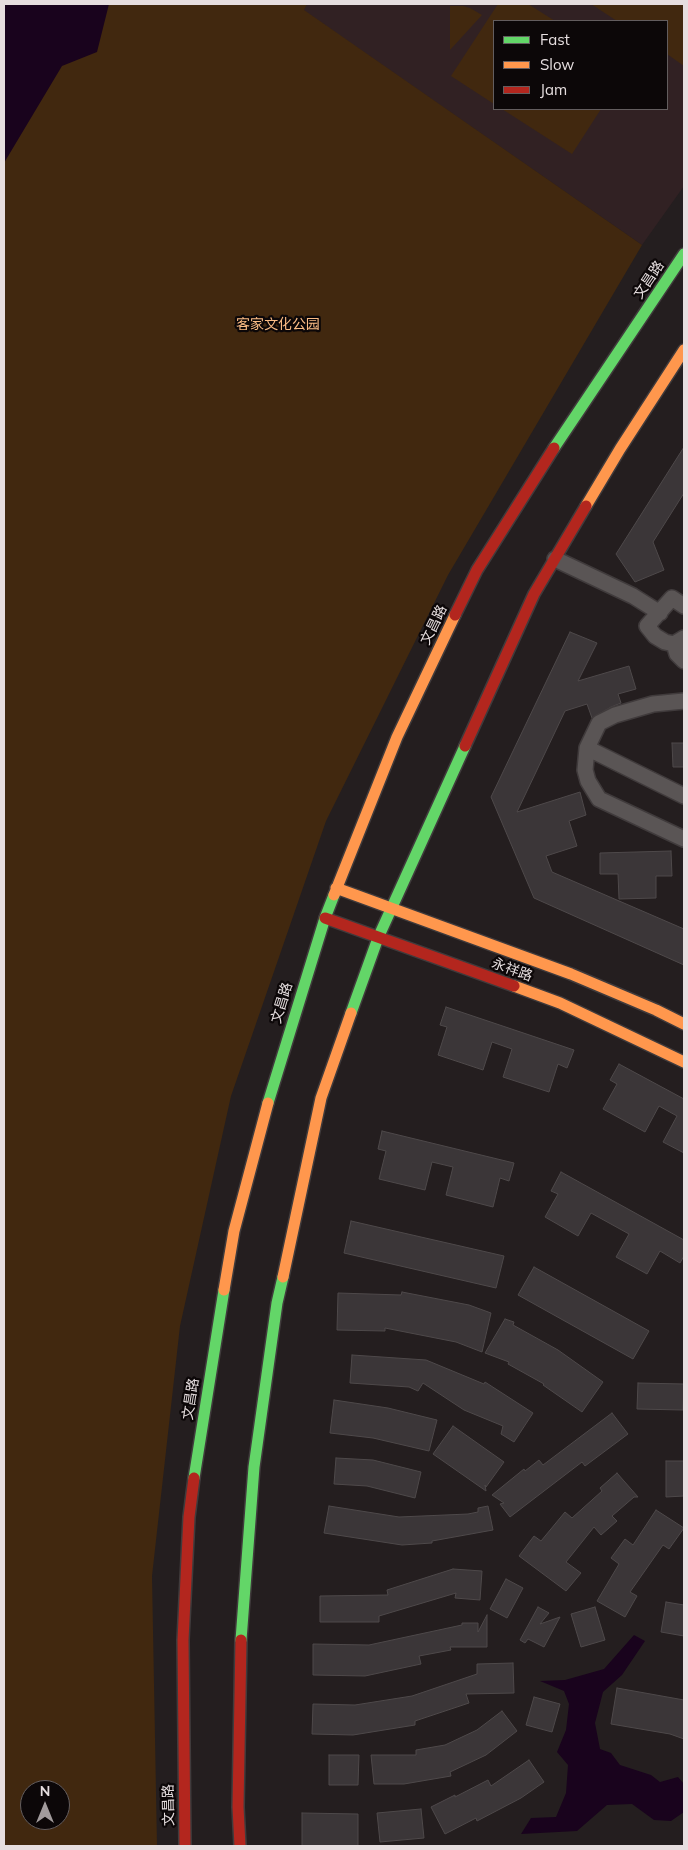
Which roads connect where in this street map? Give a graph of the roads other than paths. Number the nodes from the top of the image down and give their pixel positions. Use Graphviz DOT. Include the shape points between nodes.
graph roads {
  1 [pos="684,254"];
  2 [pos="684,350"];
  3 [pos="555,560"];
  4 [pos="684,606"];
  5 [pos="660,613"];
  6 [pos="679,641"];
  7 [pos="684,661"];
  8 [pos="684,700"];
  9 [pos="587,748"];
  10 [pos="684,796"];
  11 [pos="684,839"];
  12 [pos="336,888"];
  13 [pos="391,908"];
  14 [pos="325,918"];
  15 [pos="378,938"];
  16 [pos="684,1024"];
  17 [pos="684,1062"];
  18 [pos="185,1846"];
  19 [pos="240,1846"];
  1 -- 12 [label="street, 文昌路" via="583,403 477,570 397,736"];
  2 -- 3 [label="street" via="620,449"];
  3 -- 5 [label="street" via="633,596"];
  3 -- 13 [label="street" via="534,594"];
  4 -- 5 [label="street" via="672,598"];
  5 -- 6 [label="street" via="647,626 665,642"];
  6 -- 7 [label="street" via="678,654"];
  8 -- 9 [label="street" via="653,704 615,715 600,723"];
  9 -- 10 [label="street"];
  9 -- 11 [label="street" via="585,770 599,798"];
  12 -- 13 [label="street, 永祥路"];
  12 -- 14 [label="street, 文昌路"];
  13 -- 15 [label="street"];
  13 -- 16 [label="street, 永祥路" via="571,974"];
  14 -- 15 [label="street, 永祥路"];
  14 -- 18 [label="street, 文昌路" via="274,1078 234,1230 197,1451 189,1517 183,1640"];
  15 -- 17 [label="street, 永祥路" via="560,1004"];
  15 -- 19 [label="street" via="321,1098 277,1303 254,1467 240,1647"];
}
